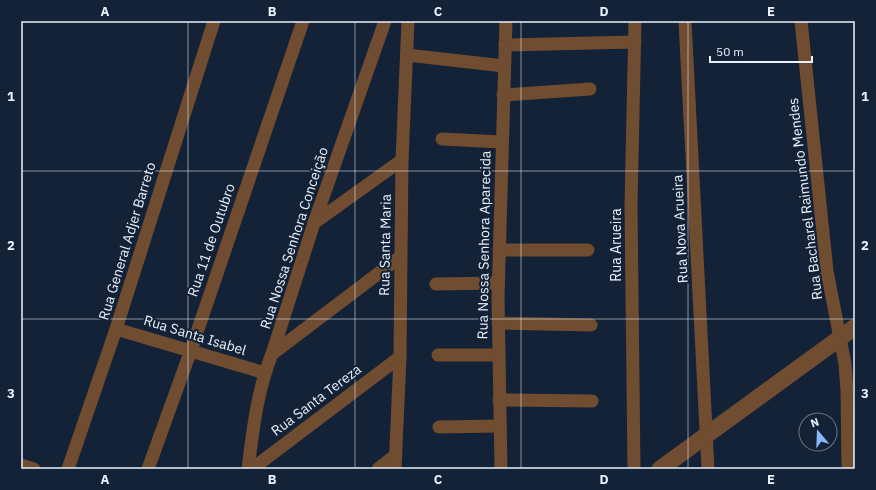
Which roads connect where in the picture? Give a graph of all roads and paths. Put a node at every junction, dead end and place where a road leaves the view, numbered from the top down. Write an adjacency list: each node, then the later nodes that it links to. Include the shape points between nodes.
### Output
1 (214, 21): 27 (street, Rua General Adjer Barreto)
2 (302, 21): 29 (street, Rua 11 de Outubro)
3 (384, 21): 18 (street, Rua Nossa Senhora Conceição)
4 (408, 21): 11 (street, Rua Santa Maria)
5 (506, 21): 10 (street, Rua Nossa Senhora Aparecida)
6 (636, 21): 9 (street, Rua Arueira)
7 (685, 21): 39 (street, Rua Nova Arueira)
8 (801, 21): 28 (street, Rua Bacharel Raimundo Mendes, via 827,271)
9 (635, 42): 10 (street); 50 (street, Rua Arueira, via 631,205)
10 (505, 45): 12 (street, Rua Nossa Senhora Aparecida)
11 (407, 55): 12 (street); 17 (street, Rua Santa Maria)
12 (504, 66): 14 (street, Rua Nossa Senhora Aparecida)
13 (590, 89): 14 (street)
14 (503, 95): 16 (street, Rua Nossa Senhora Aparecida)
15 (442, 138): 16 (street)
16 (502, 142): 19 (street, Rua Nossa Senhora Aparecida)
17 (402, 160): 18 (street); 21 (street, Rua Santa Maria)
18 (314, 223): 30 (street, Rua Nossa Senhora Conceição)
19 (499, 250): 20 (street); 22 (street, Rua Nossa Senhora Aparecida)
20 (588, 250)
21 (400, 257): 30 (street); 33 (street, Rua Santa Maria)
22 (498, 283): 23 (street); 24 (street, Rua Nossa Senhora Aparecida)
23 (436, 284)
24 (498, 323): 25 (street); 32 (street, Rua Nossa Senhora Aparecida)
25 (591, 325)
26 (855, 327): 28 (street)
27 (116, 329): 29 (street, Rua Santa Isabel); 43 (street, Rua General Adjer Barreto)
28 (841, 337): 39 (street); 53 (street, Rua Bacharel Raimundo Mendes, via 847,391)
29 (191, 350): 34 (street, Rua Santa Isabel); 44 (street, Rua 11 de Outubro)
30 (272, 354): 34 (street, Rua Nossa Senhora Conceição)
31 (438, 355): 32 (street)
32 (498, 355): 35 (street, Rua Nossa Senhora Aparecida)
33 (400, 357): 40 (street, Rua Santa Maria); 46 (street, Rua Santa Tereza)
34 (264, 373): 45 (street, Rua Nossa Senhora Conceição)
35 (499, 400): 36 (street); 37 (street, Rua Nossa Senhora Aparecida)
36 (592, 400)
37 (500, 426): 38 (street); 49 (street, Rua Nossa Senhora Aparecida)
38 (439, 427)
39 (707, 436): 51 (street); 52 (street, Rua Nova Arueira)
40 (396, 455): 47 (street); 48 (street, Rua Santa Maria)
41 (21, 465): 42 (street)
42 (34, 469)
43 (68, 469)
44 (148, 469)
45 (248, 469)
46 (252, 469)
47 (378, 469)
48 (396, 469)
49 (501, 469)
50 (634, 469)
51 (660, 469)
52 (708, 469)
53 (848, 469)

